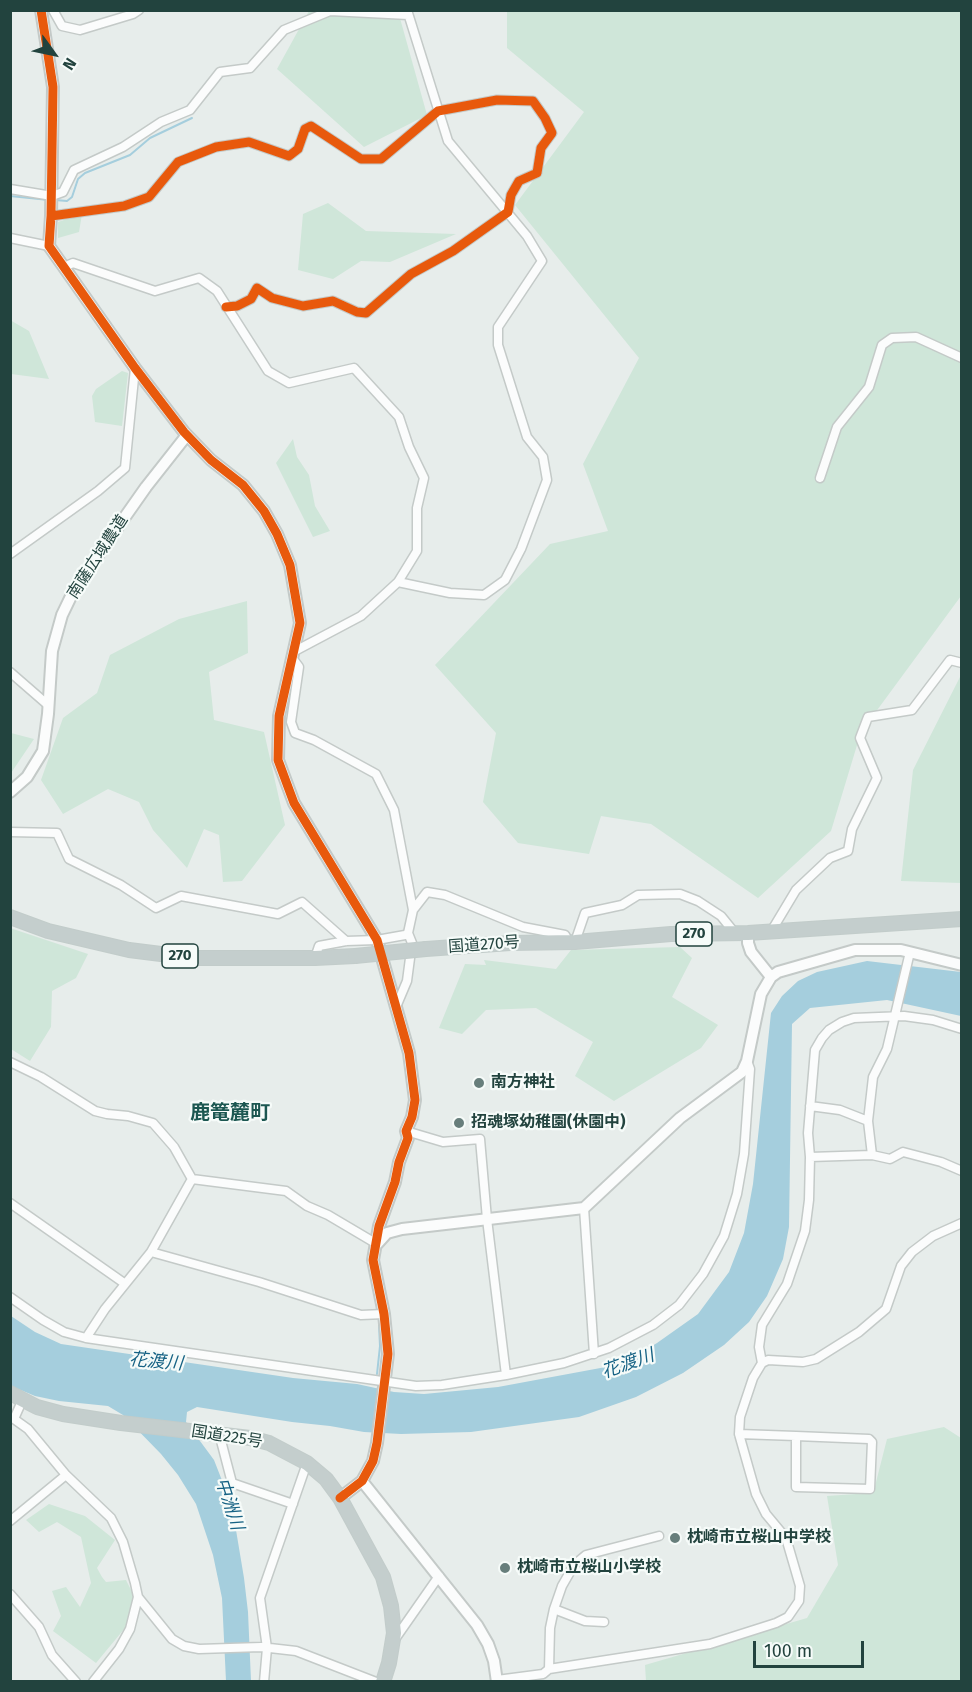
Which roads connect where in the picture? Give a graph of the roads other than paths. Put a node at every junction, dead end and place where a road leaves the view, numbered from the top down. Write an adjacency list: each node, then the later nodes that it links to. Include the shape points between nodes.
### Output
1 (41, 10): 7 (street, via 53,87)
2 (53, 10): 3 (street, via 62,26 80,30)
3 (134, 12)
4 (407, 13): 5 (street); 7 (street, via 330,11 284,30 250,68 220,72 190,110 160,122 123,147 74,170 63,192)
5 (438, 111): 8 (street, via 448,141); 8 (street, via 497,100 533,101 545,118 552,133 541,148 537,173 519,182 511,195); 9 (street, via 381,159 361,159 311,126 304,129 298,149 289,156 249,142 216,147 178,162 149,197 124,206)
6 (10, 189): 7 (street)
7 (52, 196): 9 (street)
8 (508, 212): 13 (street, via 453,251 411,274 366,313 333,301 303,306 272,298 257,288 251,299); 19 (street, via 542,261 498,327 498,345 527,437 543,457 548,480 505,580 484,595 450,593)
9 (51, 216): 11 (street)
10 (10, 238): 11 (street)
11 (49, 246): 12 (street)
12 (64, 267): 13 (street, via 73,263 155,291 199,278 217,291); 15 (street)
13 (226, 308): 19 (street, via 268,371 289,383 354,368 399,417 424,478 417,508 417,551)
14 (962, 358): 17 (street, via 916,337 892,338 882,345 869,387 837,427)
15 (135, 368): 16 (street); 18 (street, via 125,468)
16 (187, 435): 20 (street, via 243,485 277,534 290,565 300,623); 23 (street, 南薩広域農道, via 75,588 52,651)
17 (820, 478)
18 (10, 554)
19 (398, 582): 20 (street, via 361,616)
20 (294, 655): 26 (street, via 298,667 291,722 295,733 376,774 394,810); 32 (street, via 279,716 278,760 294,803)
21 (962, 663): 29 (street, via 950,660 912,710 868,717 860,738 877,778 852,829 848,850 830,858 796,890)
22 (10, 672): 23 (street)
23 (48, 705): 24 (street, 南薩広域農道, via 43,751 27,777)
24 (10, 792)
25 (10, 832): 33 (street, via 57,832 69,859 156,908 181,896 278,914 302,902)
26 (413, 910): 31 (street); 34 (street, via 427,892 446,895 523,927 565,935)
27 (10, 917): 36 (highway, 国道270号 / 270, via 48,931 129,950 193,958)
28 (962, 919): 29 (highway, 国道270号 / 270)
29 (772, 930): 30 (highway, 国道270号 / 270)
30 (741, 932): 34 (highway, 国道270号 / 270); 34 (street, via 698,901 680,894 638,895 622,905 585,913); 38 (street)
31 (408, 933): 32 (street); 39 (street, via 412,944 407,981)
32 (376, 940): 33 (street); 39 (street)
33 (346, 941): 36 (street, via 319,946)
34 (572, 942): 36 (highway, 国道270号 / 270, bridge)
35 (908, 956): 37 (street); 38 (street, via 894,949 855,950 786,969); 40 (street)
36 (315, 958)
37 (962, 965)
38 (771, 977): 42 (street, via 759,1002)
39 (396, 1007): 46 (street, via 409,1053 415,1100)
40 (895, 1013): 41 (street); 44 (street, via 854,1018 829,1030 815,1050); 45 (street, via 887,1049 873,1077)
41 (962, 1029)
42 (747, 1060): 52 (street, via 742,1072 680,1118); 61 (street, via 750,1069 744,1154 731,1213 714,1255 691,1292 666,1316 639,1334)
43 (11, 1062): 50 (street, via 95,1111 153,1123 174,1147)
44 (810, 1106): 45 (street, via 840,1110); 48 (street)
45 (868, 1120): 47 (street)
46 (406, 1131): 53 (street, via 443,1142 480,1139); 55 (street, via 408,1138 379,1226)
47 (872, 1155): 48 (street); 49 (street, via 890,1159 903,1152 941,1161)
48 (810, 1157): 62 (street, via 805,1231 787,1284 762,1325)
49 (962, 1171)
50 (192, 1179): 55 (street, via 286,1191); 56 (street)
51 (10, 1203): 57 (street)
52 (584, 1208): 53 (street); 61 (street)
53 (487, 1219): 55 (street, via 402,1229 387,1233); 63 (street)
54 (962, 1224): 62 (street, via 933,1236 912,1252 901,1266 886,1309 859,1332 816,1359)
55 (377, 1244): 59 (street, via 373,1260)
56 (151, 1252): 57 (street); 59 (street, via 361,1315)
57 (124, 1283): 60 (street)
58 (10, 1297): 60 (street, via 64,1332)
59 (384, 1314): 64 (street, via 388,1340)
60 (86, 1338): 64 (street)
61 (594, 1354): 63 (street)
62 (762, 1363): 68 (street, via 740,1418)
63 (506, 1375): 64 (street, via 435,1386)
64 (386, 1384): 72 (street, via 373,1461)
65 (16, 1397): 66 (street); 67 (highway, 国道225号, via 63,1414)
66 (12, 1418): 71 (street, via 28,1429)
67 (219, 1433): 70 (highway, 国道225号, via 269,1443); 74 (street, via 232,1483)
68 (740, 1434): 69 (street); 84 (street, via 761,1505 789,1547 800,1593 794,1611 776,1623 710,1644)
69 (796, 1436): 69 (street, via 869,1439 870,1489 796,1486)
70 (307, 1463): 73 (highway, 国道225号); 74 (street)
71 (66, 1475): 75 (street); 79 (street, via 111,1518 123,1542)
72 (362, 1481): 73 (street); 77 (street)
73 (340, 1498): 82 (highway, 国道225号, via 383,1577 391,1606)
74 (293, 1504): 83 (street, via 260,1598)
75 (10, 1521)
76 (659, 1536): 80 (street, via 586,1555 569,1573)
77 (439, 1576): 82 (street); 85 (street, via 488,1644)
78 (10, 1594): 86 (street)
79 (138, 1597): 83 (street, via 172,1639 192,1648); 87 (street, via 130,1629)
80 (554, 1609): 81 (street, via 585,1621); 84 (street)
81 (604, 1622)
82 (392, 1642): 90 (highway, 国道225号)
83 (264, 1648): 88 (street); 89 (street, via 296,1651)
84 (549, 1669): 85 (street, via 543,1674)
85 (497, 1681)
86 (76, 1682)
87 (93, 1682)
88 (264, 1682)
89 (376, 1682)
90 (383, 1682)

